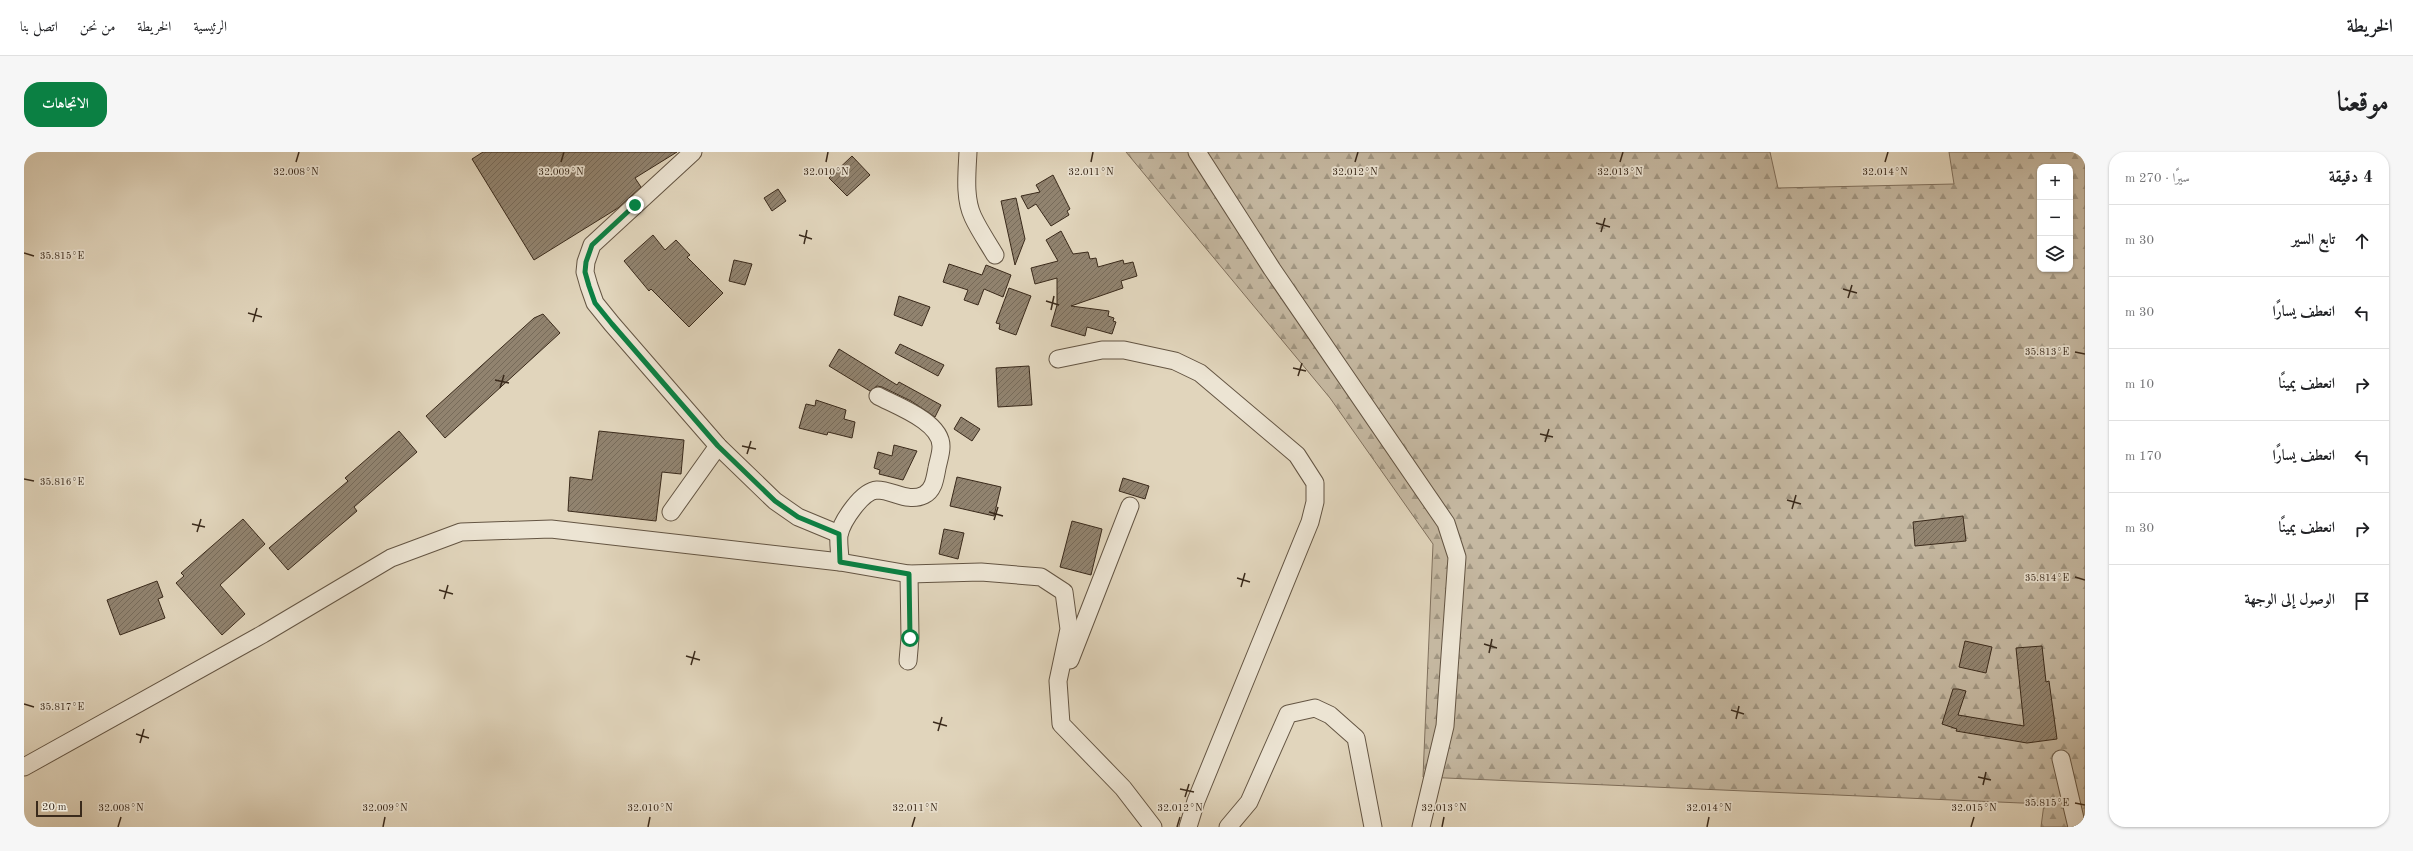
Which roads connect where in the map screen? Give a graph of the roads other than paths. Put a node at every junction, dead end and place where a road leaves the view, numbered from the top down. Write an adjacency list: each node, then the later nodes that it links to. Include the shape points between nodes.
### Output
1 (693, 152): 7 (lane, via 592,245 585,272 595,303)
2 (968, 152): 4 (lane, via 967,189 972,216)
3 (1197, 152): 21 (lane, via 1272,269 1446,524 1454,543 1457,557 1446,726)
4 (995, 255)
5 (1058, 359): 18 (lane, via 1102,350 1124,350 1175,361 1200,373 1297,455 1315,483 1315,502 1310,522 1196,800)
6 (878, 396): 10 (lane, via 930,424 937,433 941,446 934,484 926,494 918,497 908,498 873,491 853,508)
7 (718, 446): 9 (lane); 10 (lane, via 775,501 798,517)
8 (1130, 506): 14 (lane, via 1072,657)
9 (671, 512)
10 (839, 534): 11 (lane)
11 (840, 562): 12 (lane); 16 (lane, via 551,529 461,532 391,558 263,634)
12 (909, 574): 13 (lane); 14 (lane, via 981,572 1041,577 1064,592 1069,629)
13 (908, 660)
14 (1058, 681): 17 (lane, via 1061,724 1122,788)
15 (2061, 759): 22 (lane)
16 (24, 768)
17 (1153, 827)
18 (1188, 827)
19 (1228, 827): 20 (lane, via 1249,802 1288,714 1315,708 1330,715 1356,738)
20 (1373, 827)
21 (1421, 827)
22 (2077, 827)

